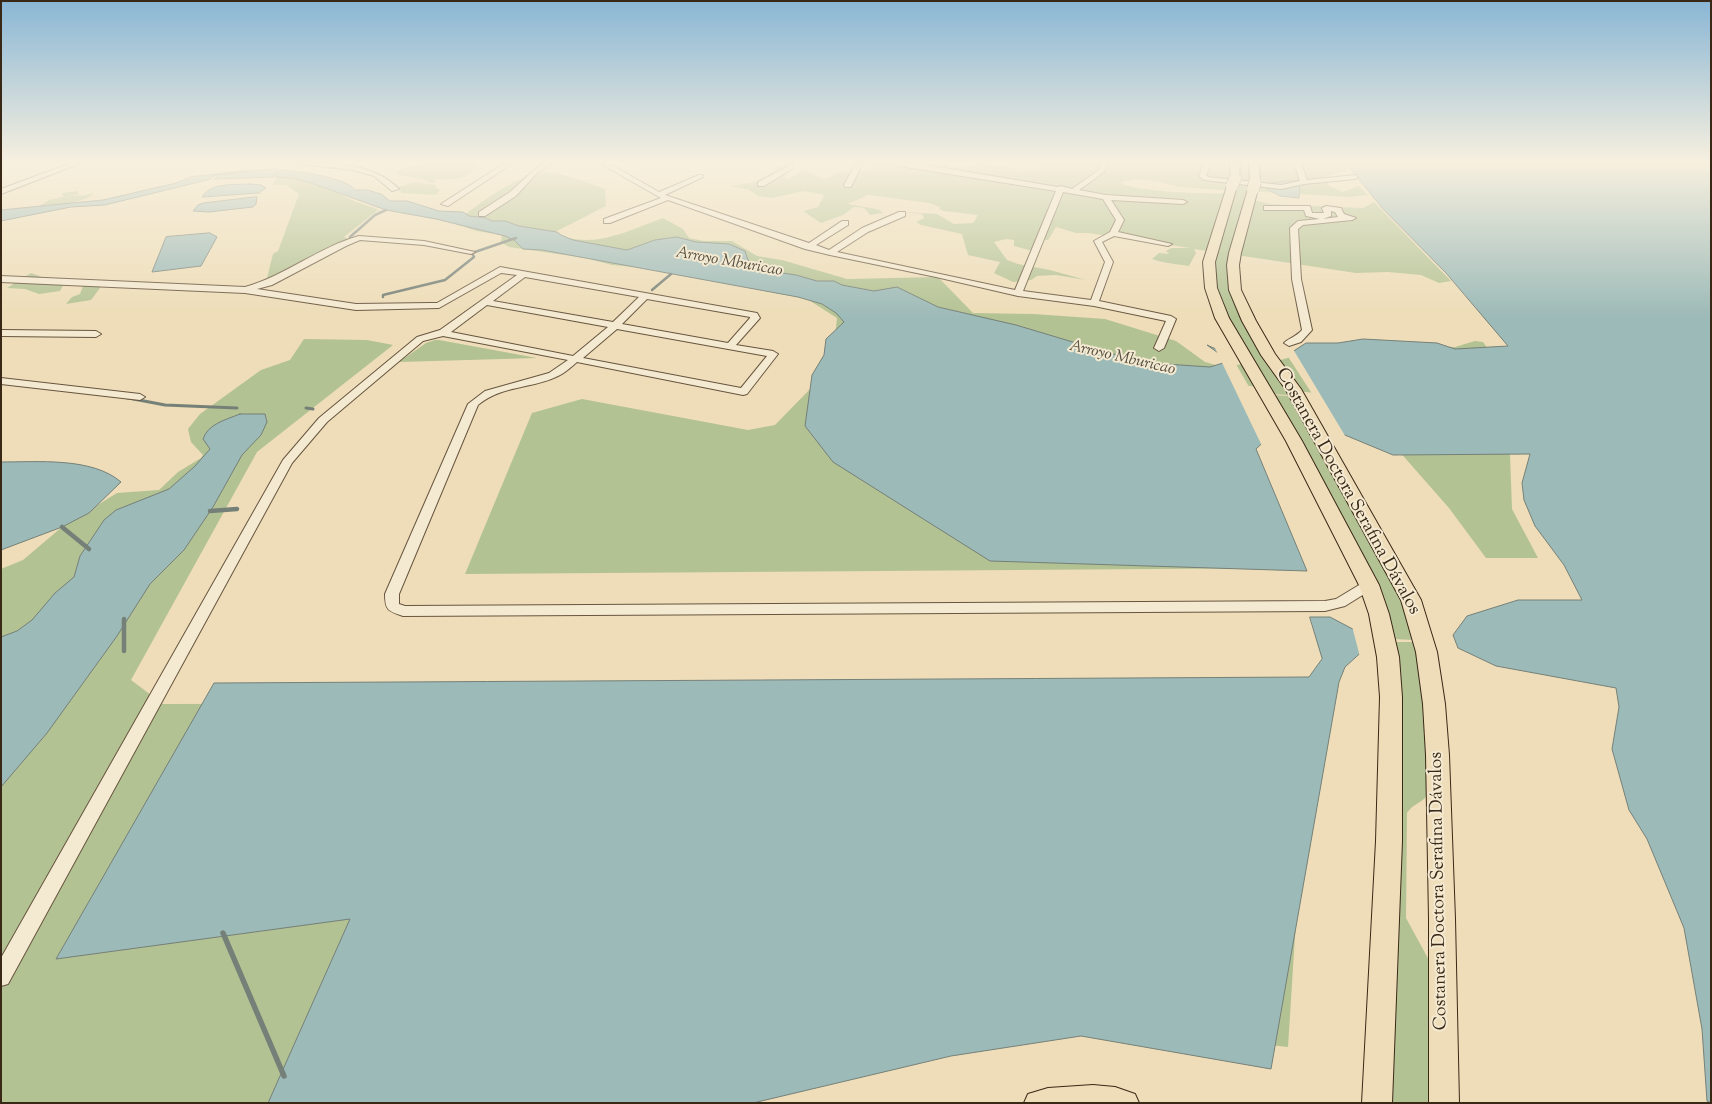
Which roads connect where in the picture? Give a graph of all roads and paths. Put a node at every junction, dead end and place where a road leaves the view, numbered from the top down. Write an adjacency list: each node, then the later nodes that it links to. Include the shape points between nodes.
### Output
1 (624, 215): 11 (street)
2 (716, 215): 15 (street)
3 (901, 215): 17 (street, via 865,230)
4 (1052, 215): 21 (street)
5 (1117, 215): 13 (street, via 1120,220)
6 (1224, 215): 36 (highway, Costanera Doctora Serafina Dávalos, via 1209,262 1211,288 1222,318 1294,441)
7 (1246, 215): 32 (highway, Costanera Doctora Serafina Dávalos, via 1235,250 1235,290)
8 (1311, 215): 9 (street)
9 (1327, 215)
10 (1340, 215): 29 (street, via 1352,218 1300,223 1294,228 1295,281 1307,330 1298,340)
11 (607, 221)
12 (846, 223): 15 (street)
13 (1114, 233): 14 (street); 24 (street, via 1098,241 1109,262)
14 (1168, 244)
15 (808, 247): 17 (street)
16 (470, 252): 20 (street, via 424,243 359,238 269,283)
17 (830, 253): 21 (street)
18 (524, 274): 20 (street, via 500,270 439,305 430,306 356,307); 22 (street); 23 (street)
19 (1, 279): 20 (street)
20 (241, 290)
21 (1018, 293): 24 (street)
22 (646, 295): 25 (street); 30 (street, via 754,315 755,318)
23 (485, 302): 25 (street); 27 (street)
24 (1094, 303): 31 (street, via 1171,319)
25 (616, 325): 30 (street); 33 (street)
26 (1, 333): 28 (street)
27 (443, 333): 33 (street); 39 (street, via 420,339 385,367 323,420 287,462)
28 (96, 334)
29 (1289, 343)
30 (730, 346): 33 (street, via 773,354 743,392)
31 (1159, 348)
32 (1268, 355): 37 (highway, Costanera Doctora Serafina Dávalos, via 1293,390 1411,600)
33 (576, 359): 36 (street, via 553,375 489,393 473,404 392,594 392,606 403,610 1325,606 1340,602)
34 (1, 381): 35 (street)
35 (140, 397)
36 (1368, 585): 42 (highway, Costanera Doctora Serafina Dávalos, via 1379,614 1388,658 1391,697 1389,832)
37 (1419, 621): 38 (highway, Costanera Doctora Serafina Dávalos)
38 (1431, 665): 43 (highway, Costanera Doctora Serafina Dávalos, via 1440,838)
39 (1, 977)
40 (1037, 1103): 41 (main road, via 1062,1098)
41 (1126, 1103)
42 (1377, 1103)
43 (1444, 1103)

